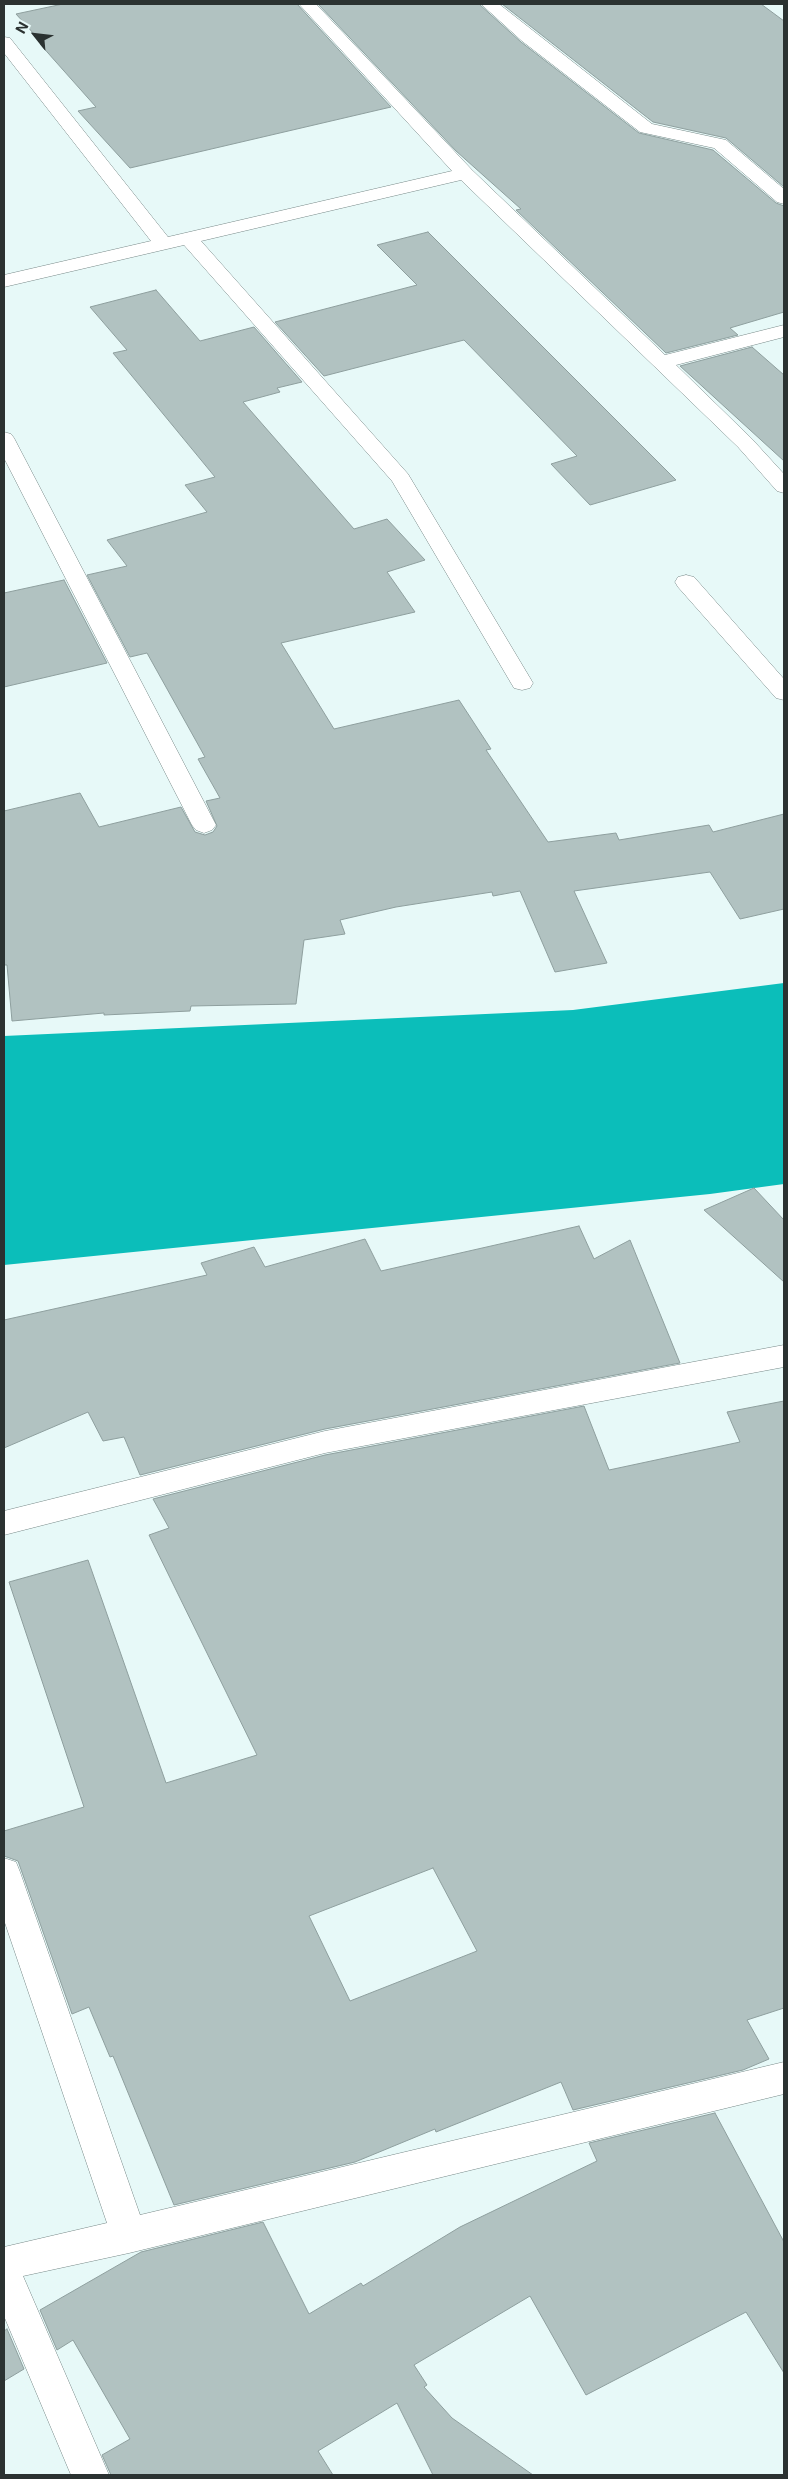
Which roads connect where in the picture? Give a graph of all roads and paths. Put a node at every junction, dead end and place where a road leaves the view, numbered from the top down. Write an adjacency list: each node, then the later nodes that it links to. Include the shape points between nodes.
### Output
1 (307, 4): 4 (street)
2 (489, 4): 5 (street, via 646,128 720,144)
3 (4, 42): 7 (street)
4 (465, 174): 6 (street); 10 (street)
5 (784, 198)
6 (189, 239): 7 (street); 14 (street, via 401,478)
7 (163, 244): 8 (street)
8 (4, 281)
9 (784, 331): 10 (street)
10 (660, 363): 12 (street, via 745,443)
11 (4, 438): 16 (street)
12 (784, 487)
13 (686, 582): 15 (street)
14 (522, 683)
15 (784, 693)
16 (204, 825)
17 (784, 1356): 18 (street, via 325,1442)
18 (4, 1523)
19 (4, 1872): 21 (street)
20 (784, 2078): 21 (street)
21 (129, 2236): 22 (street)
22 (4, 2264)
23 (4, 2274): 24 (street)
24 (90, 2475)

